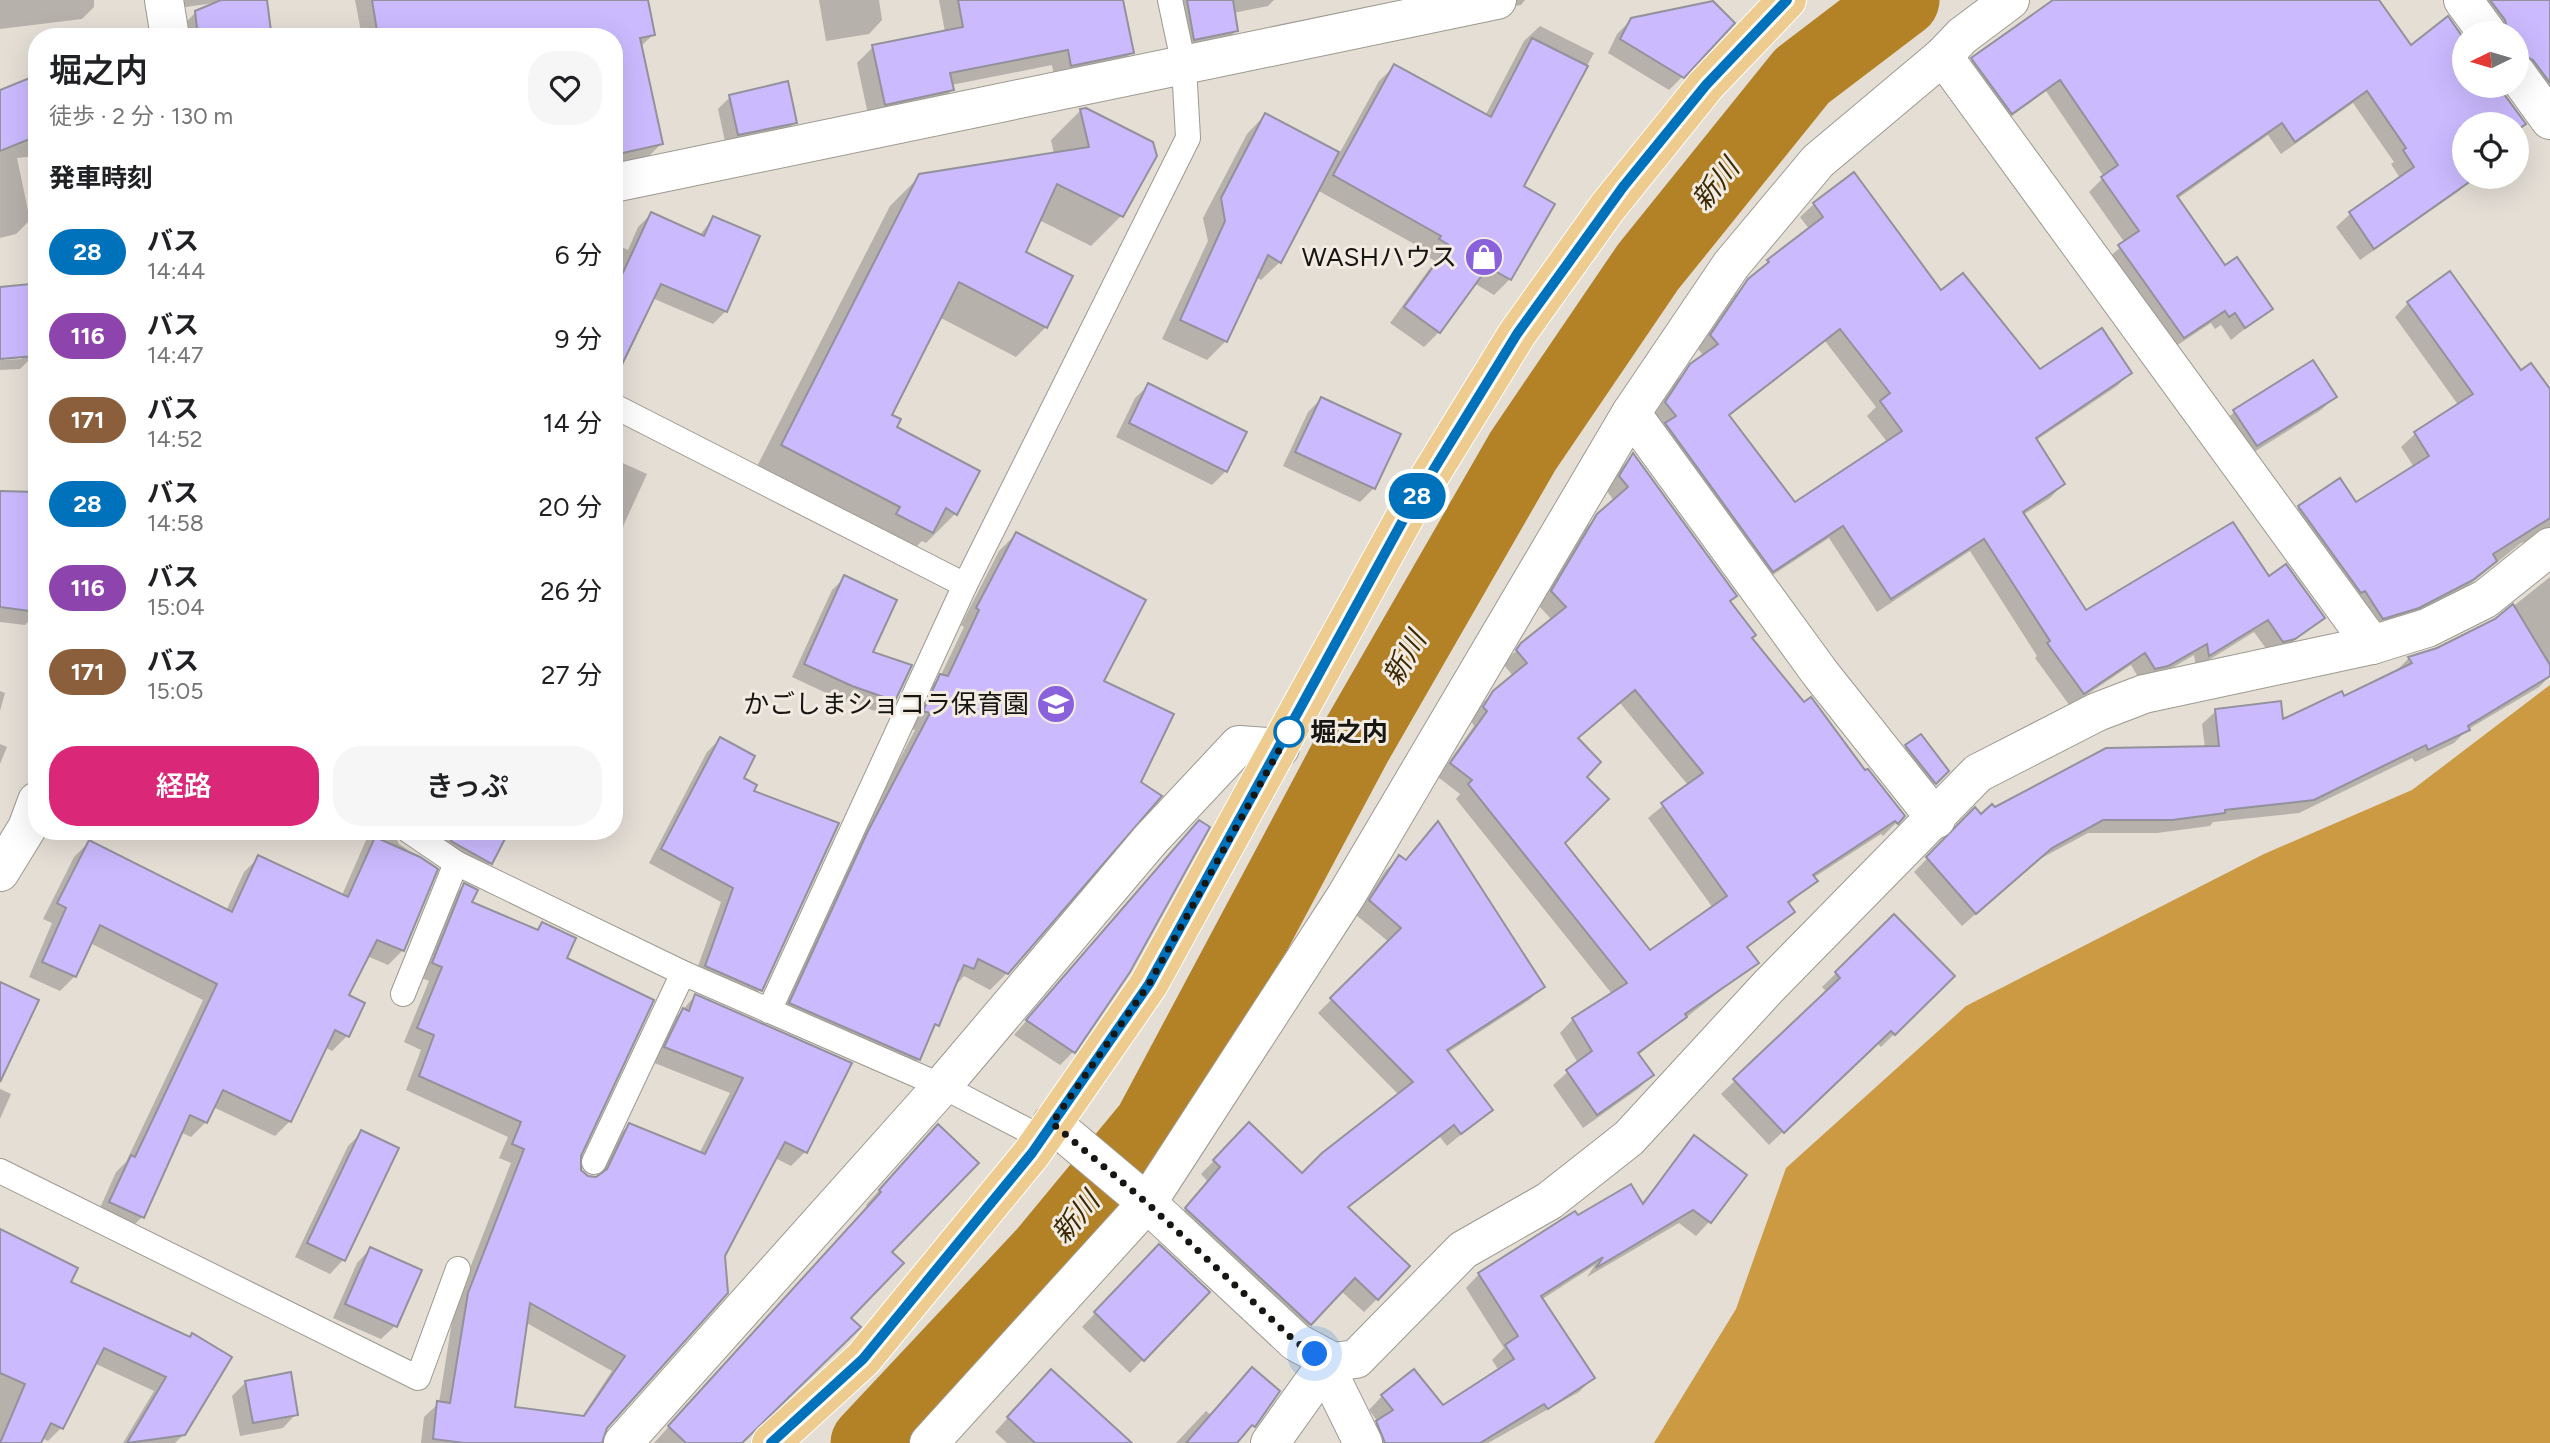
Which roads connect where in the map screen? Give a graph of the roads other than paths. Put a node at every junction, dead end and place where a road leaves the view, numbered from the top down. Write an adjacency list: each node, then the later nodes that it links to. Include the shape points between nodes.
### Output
1 (164, 0): 8 (street)
2 (1170, 0): 10 (lane)
3 (1497, 0): 10 (street)
4 (1787, 0): 19 (main road, via 1706,85 1623,187 1517,334 1407,513)
5 (2010, 0): 9 (street)
6 (2463, 0): 7 (street)
7 (2478, 21)
8 (169, 28)
9 (1943, 56): 15 (street, via 1818,161 1731,265); 18 (street)
10 (1184, 66): 13 (street); 17 (lane, via 1188,138)
11 (2529, 91): 12 (street)
12 (2550, 120)
13 (623, 181)
14 (623, 411): 17 (lane)
15 (1631, 413): 20 (street, via 1820,673); 32 (street, via 1346,896)
16 (2550, 547): 18 (street, via 2485,599 2427,628)
17 (965, 585): 27 (lane)
18 (2372, 645): 20 (street, via 2144,694 2097,712 1978,774)
19 (1280, 748): 28 (street, via 1238,745 1151,839); 29 (main road, via 1149,984)
20 (1936, 819): 34 (street, via 1769,986 1629,1138 1549,1201 1463,1250 1356,1359)
21 (28, 825): 24 (street)
22 (428, 840): 23 (lane)
23 (456, 863): 25 (lane); 26 (lane)
24 (0, 872)
25 (683, 973): 27 (lane); 30 (lane)
26 (403, 994)
27 (769, 1011): 28 (lane)
28 (942, 1086): 29 (lane); 35 (street)
29 (1047, 1130): 32 (street); 36 (main road, via 863,1359)
30 (594, 1162)
31 (0, 1171): 33 (lane, via 418,1378)
32 (1147, 1203): 34 (street, via 1296,1342); 37 (street)
33 (458, 1269)
34 (1329, 1364): 38 (street); 39 (street)
35 (623, 1443)
36 (771, 1443)
37 (929, 1443)
38 (1270, 1443)
39 (1363, 1443)

